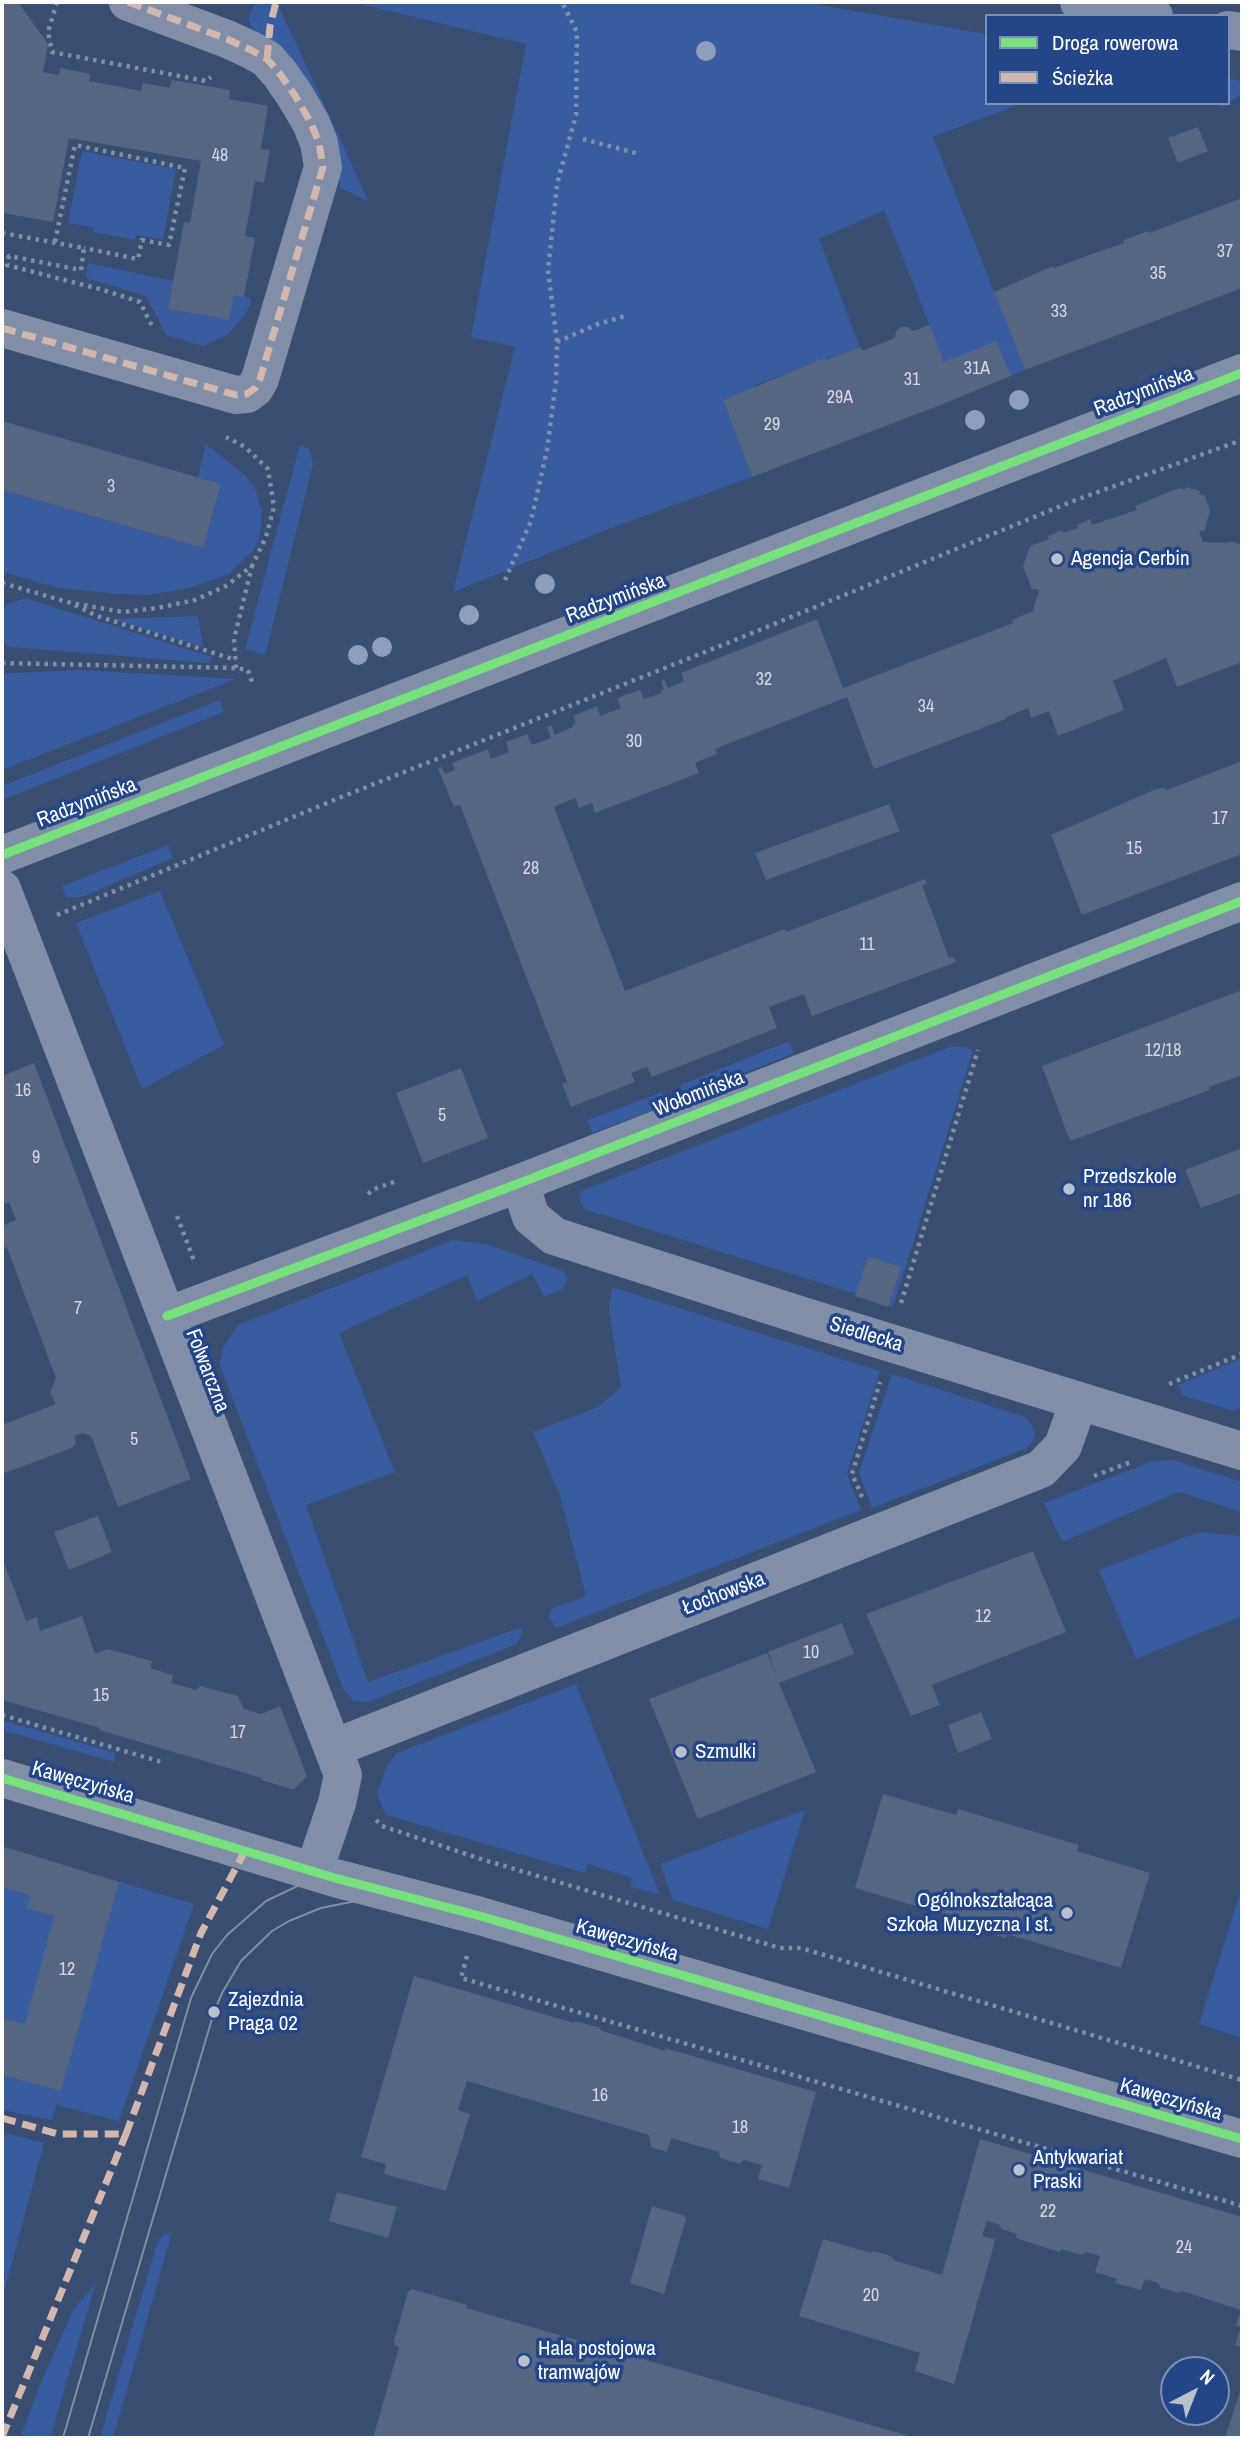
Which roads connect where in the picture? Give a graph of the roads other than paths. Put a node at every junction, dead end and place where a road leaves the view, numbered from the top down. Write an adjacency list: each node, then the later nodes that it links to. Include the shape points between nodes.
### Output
1 (128, 2): 4 (street, via 267,59 294,94 319,143 323,167 260,379 247,394 236,395)
2 (1079, 2): 3 (street)
3 (1143, 14)
4 (2, 328)
5 (1242, 373): 6 (street, Radzymińska)
6 (2, 855)
7 (2, 889): 10 (street, Folwarczna)
8 (1242, 901): 9 (street, Wołomińska)
9 (520, 1183): 10 (street, Wołomińska); 11 (street, Siedlecka, via 530,1217 554,1236)
10 (167, 1316): 13 (street, Folwarczna)
11 (1079, 1401): 12 (street, Siedlecka); 13 (street, Łochowska, via 1063,1446 1041,1469)
12 (1242, 1451)
13 (334, 1748): 15 (street, Folwarczna, via 343,1775)
14 (2, 1778): 15 (street, Kawęczyńska)
15 (314, 1871): 16 (street, Kawęczyńska)
16 (1242, 2139)

